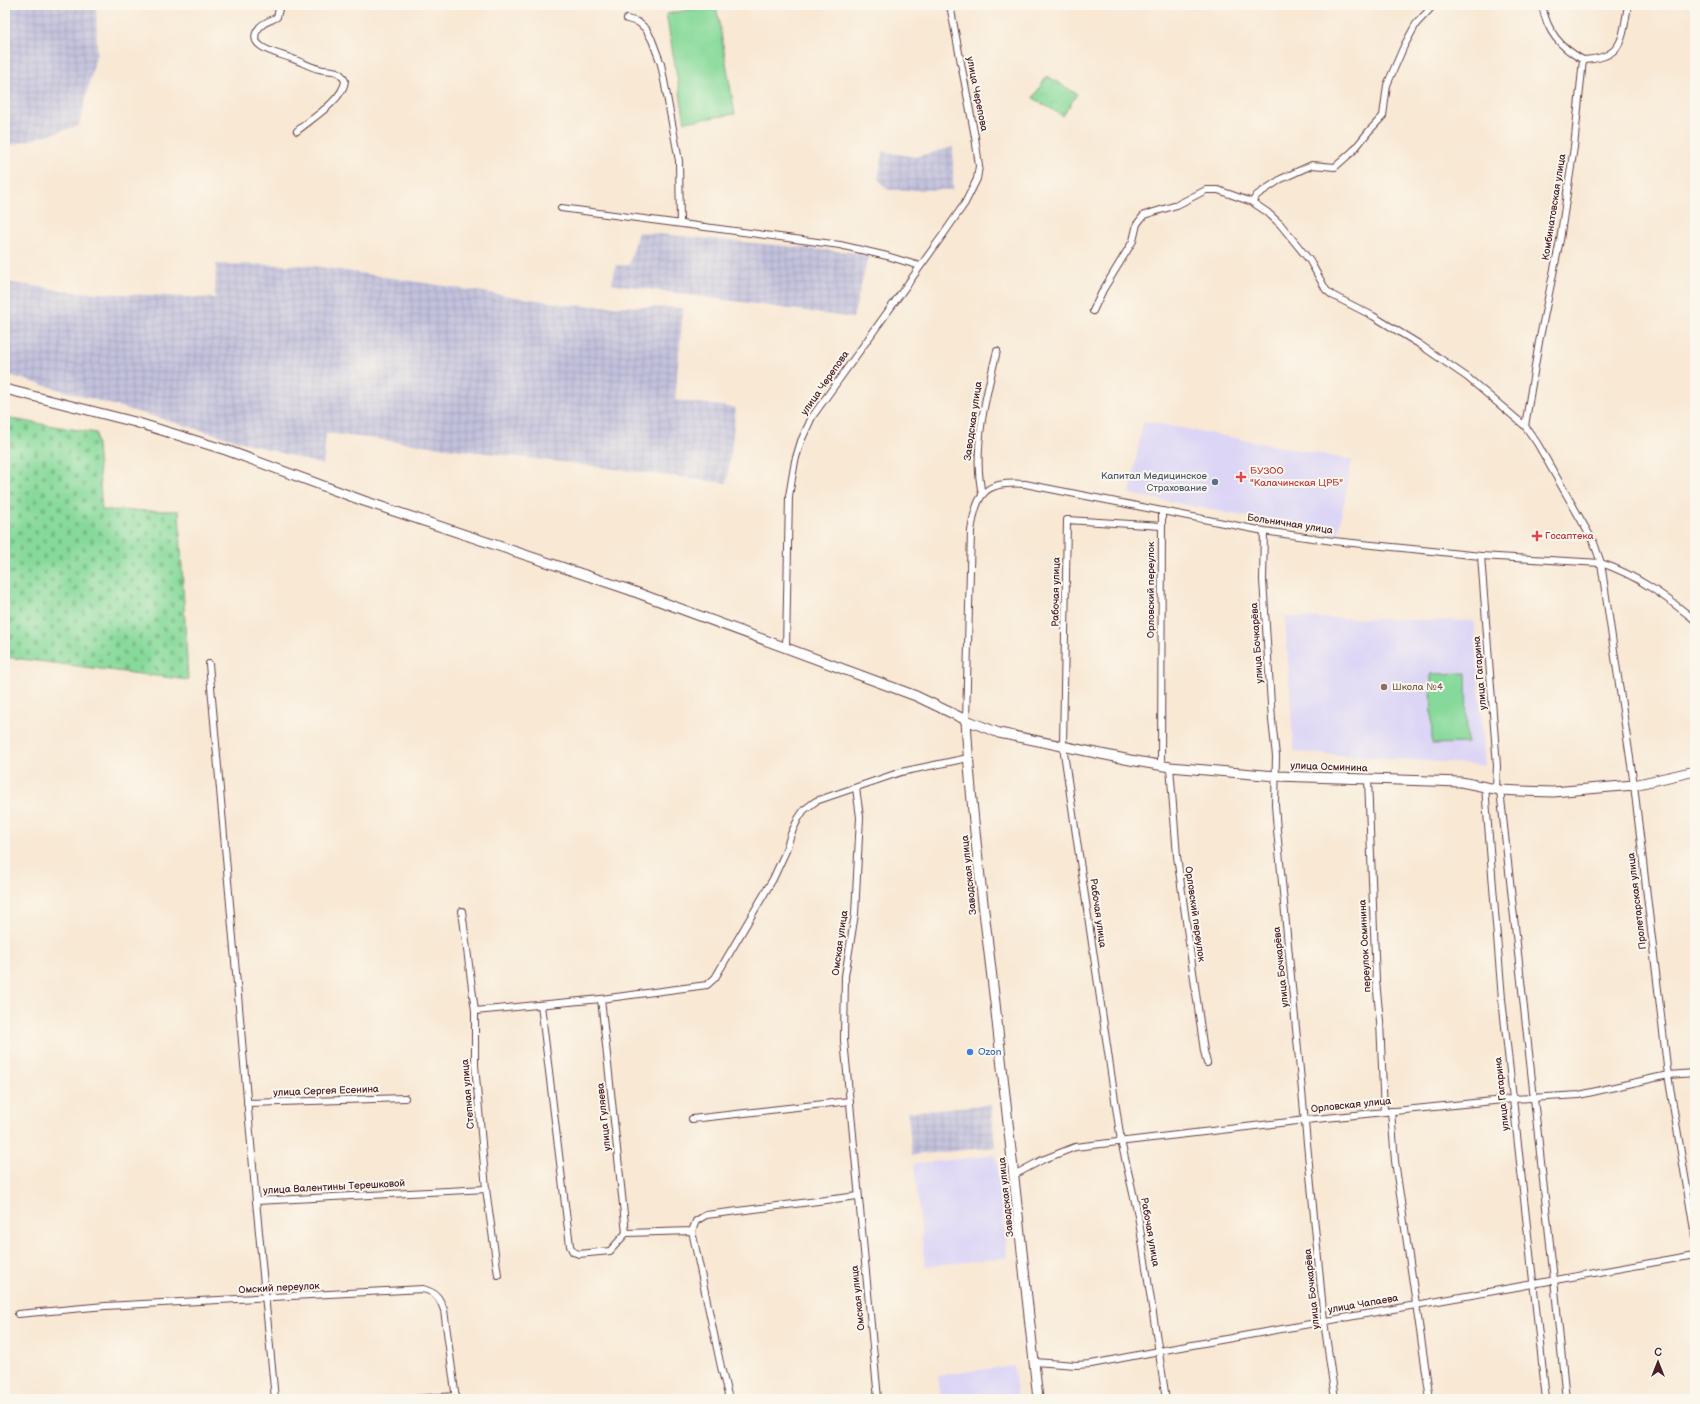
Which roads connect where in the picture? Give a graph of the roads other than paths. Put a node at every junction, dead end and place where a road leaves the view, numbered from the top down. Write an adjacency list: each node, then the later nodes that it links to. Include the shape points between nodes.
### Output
1 (280, 5): 8 (street, via 277,17 257,29 257,43 268,51 311,67 338,72 345,81 341,92 332,103)
2 (950, 5): 12 (street, улица Черепова, via 976,137 979,166 977,179 965,203)
3 (1430, 5): 9 (street, via 1431,8 1416,24 1404,46 1387,85 1383,116 1353,151 1335,166 1312,165 1281,179 1256,195)
4 (1542, 5): 7 (street, via 1552,33 1568,52)
5 (1628, 5): 7 (street, via 1616,50 1606,57)
6 (627, 19): 11 (street, via 638,22 646,29 661,64 679,161)
7 (1583, 60): 16 (street, Комбинатовская улица, via 1574,147 1560,240 1538,342)
8 (297, 131)
9 (1252, 202): 13 (street, Пролетарская улица, via 1218,190 1206,190 1177,205 1144,215 1137,224 1133,241); 16 (street, Пролетарская улица, via 1284,228 1332,295 1419,344 1467,377)
10 (561, 208): 11 (street)
11 (680, 223): 12 (street, via 840,245)
12 (920, 266): 24 (street, улица Черепова, via 812,417 801,441 789,496)
13 (1093, 311)
14 (997, 351): 17 (street, Заводская улица, via 981,427 978,466)
15 (5, 389): 24 (street, улица Осминина, via 136,422 226,450)
16 (1525, 426): 22 (street, Пролетарская улица, via 1594,543)
17 (982, 494): 18 (street, Больничная улица, via 994,486 1008,483 1024,484); 26 (street, Заводская улица, via 977,502 971,531)
18 (1162, 511): 19 (street, Орловский переулок); 20 (street, Больничная улица)
19 (1162, 526): 27 (street, Рабочая улица, via 1067,520); 29 (street, Орловский переулок)
20 (1264, 531): 21 (street, Больничная улица, via 1333,541); 32 (street, улица Бочкарёва, via 1263,580)
21 (1481, 556): 22 (street, Больничная улица); 37 (street, улица Гагарина)
22 (1601, 563): 23 (street, Больничная улица, via 1645,582); 34 (street, Пролетарская улица)
23 (1695, 620)
24 (786, 648): 26 (street, улица Осминина, via 916,696)
25 (209, 664): 49 (street)
26 (966, 720): 27 (street, улица Осминина, via 999,733); 28 (street, Заводская улица)
27 (1063, 746): 29 (street, улица Осминина); 54 (street, Рабочая улица)
28 (968, 758): 36 (street, via 901,772); 55 (street, Заводская улица)
29 (1160, 765): 30 (street, улица Осминина)
30 (1170, 767): 32 (street, улица Осминина); 42 (street, Орловский переулок, via 1177,856)
31 (1694, 773): 34 (street, улица Осминина)
32 (1276, 776): 33 (street, улица Осминина); 53 (street, улица Бочкарёва, via 1276,830)
33 (1368, 779): 35 (street, улица Осминина, via 1446,780); 51 (street, переулок Осминина)
34 (1634, 785): 37 (street, улица Осминина, via 1553,792); 44 (street, Пролетарская улица)
35 (1485, 787): 37 (street, улица Осминина); 47 (street, улица Гагарина)
36 (856, 788): 39 (street, via 816,801 804,810 791,834 773,880 715,978 707,986); 48 (street, Омская улица, via 860,816 854,914 843,1007)
37 (1498, 789): 45 (street, улица Гагарина)
38 (462, 911): 41 (street, Степная улица)
39 (601, 999): 40 (street); 60 (street, улица Гуляева)
40 (541, 1005): 41 (street); 60 (street, via 570,1246 573,1252 579,1254 610,1251)
41 (475, 1011): 56 (street, Степная улица, via 475,1065)
42 (1207, 1063)
43 (1695, 1073): 44 (street, Орловская улица)
44 (1668, 1075): 45 (street, Орловская улица, via 1579,1095); 61 (street, Пролетарская улица)
45 (1533, 1097): 47 (street, Орловская улица); 64 (street, улица Гагарина)
46 (405, 1098): 49 (street, улица Сергея Есенина)
47 (1513, 1099): 50 (street, Орловская улица); 65 (street, улица Гагарина)
48 (850, 1101): 52 (street); 57 (street, Омская улица)
49 (247, 1103): 58 (street)
50 (1391, 1111): 51 (street, Орловская улица); 67 (street, via 1395,1161)
51 (1384, 1112): 53 (street, Орловская улица)
52 (692, 1119)
53 (1306, 1120): 54 (street, Орловская улица); 69 (street, улица Бочкарёва)
54 (1121, 1141): 55 (street, Орловская улица, via 1075,1147); 70 (street, Рабочая улица, via 1138,1215)
55 (1014, 1175): 71 (street, Заводская улица)
56 (486, 1189): 58 (street, улица Валентины Терешковой); 63 (street, Степная улица)
57 (858, 1196): 59 (street, via 706,1215 696,1221); 76 (street, Омская улица)
58 (256, 1201): 66 (street, улица Валентины Терешковой)
59 (692, 1232): 60 (street); 75 (street)
60 (626, 1233)
61 (1695, 1236)
62 (1695, 1255): 64 (street, улица Чапаева)
63 (498, 1275)
64 (1554, 1280): 65 (street, улица Чапаева); 82 (street, улица Гагарина)
65 (1533, 1284): 67 (street, улица Чапаева); 81 (street, улица Гагарина)
66 (265, 1299): 68 (street, Омский переулок, via 105,1306); 72 (street, Омский переулок, via 423,1289 433,1292 440,1299 444,1310); 73 (street, улица Валентины Терешковой)
67 (1417, 1305): 69 (street, улица Чапаева); 80 (street)
68 (18, 1314)
69 (1324, 1321): 70 (street, улица Чапаева); 79 (street, улица Бочкарёва)
70 (1159, 1351): 71 (street, улица Чапаева, via 1091,1364); 78 (street, Рабочая улица)
71 (1034, 1362): 77 (street, Заводская улица)
72 (456, 1397): 74 (street)
73 (275, 1399)
74 (414, 1399)
75 (729, 1399)
76 (878, 1399)
77 (1038, 1399)
78 (1166, 1399)
79 (1335, 1399)
80 (1430, 1399)
81 (1546, 1399)
82 (1566, 1399)

